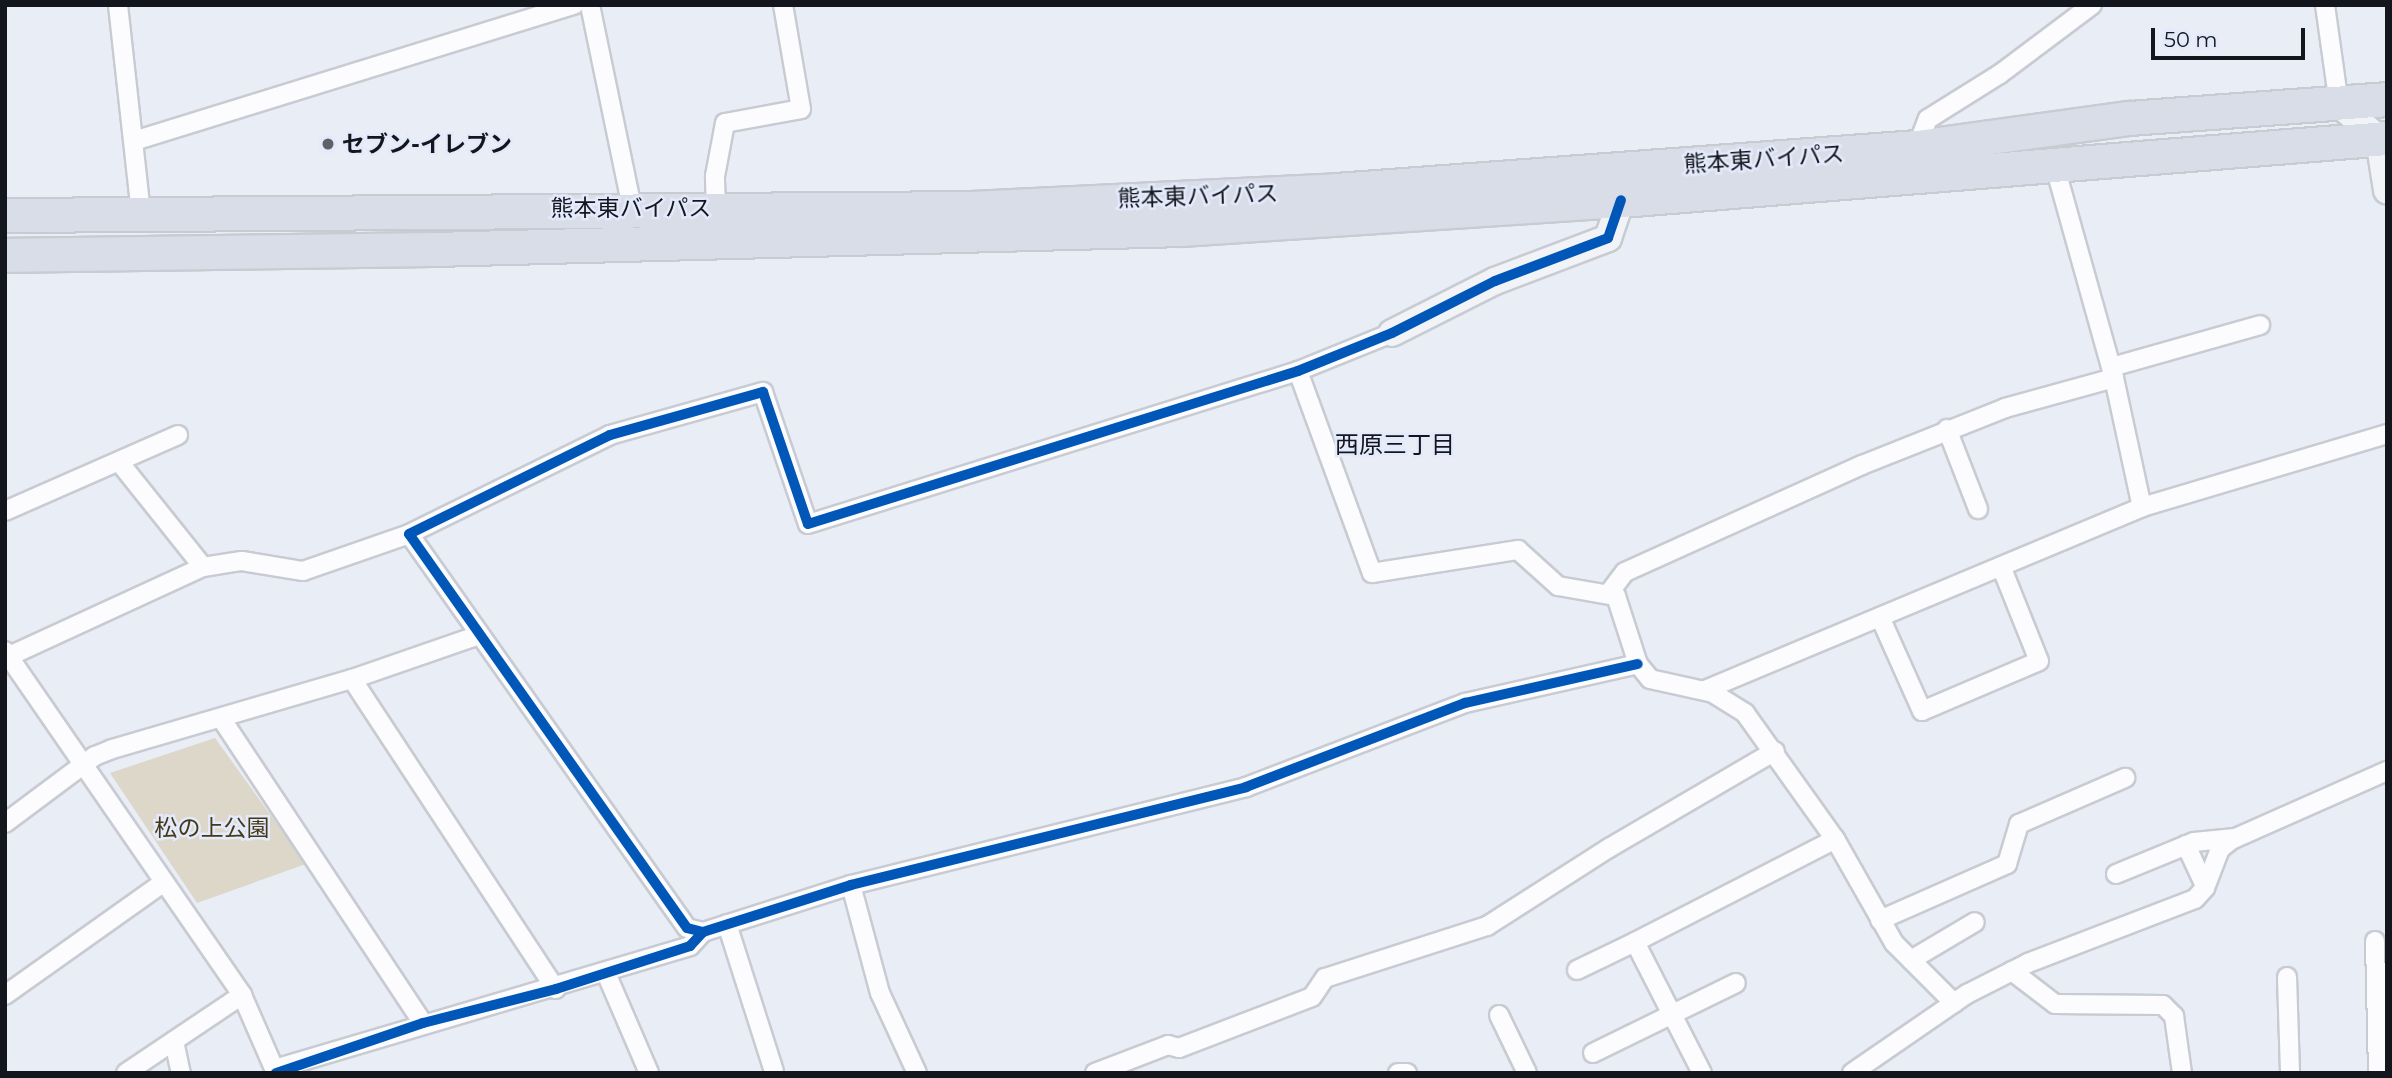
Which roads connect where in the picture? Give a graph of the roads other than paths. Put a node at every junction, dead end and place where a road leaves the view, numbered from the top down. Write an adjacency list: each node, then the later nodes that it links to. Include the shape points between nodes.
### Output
1 (118, 5): 10 (street)
2 (574, 5): 10 (street)
3 (590, 5): 15 (street)
4 (783, 5): 16 (street, via 801,109 725,123 715,176)
5 (2092, 5): 11 (street, via 2000,74 1928,119)
6 (2325, 5): 8 (street)
7 (2387, 99): 8 (highway, 熊本東バイパス)
8 (2339, 104): 9 (street); 11 (highway, 熊本東バイパス, via 2129,118)
9 (2383, 138): 12 (highway, 熊本東バイパス); 13 (street)
10 (134, 141): 18 (street)
11 (1917, 147): 16 (highway, 熊本東バイパス, via 1322,190 972,208)
12 (2054, 163): 14 (highway, 熊本東バイパス); 23 (street)
13 (2387, 190)
14 (1621, 200): 19 (highway, 熊本東バイパス, via 1182,229 963,237); 21 (street, via 1608,238 1495,281)
15 (632, 208): 16 (highway, 熊本東バイパス); 18 (highway, 熊本東バイパス)
16 (716, 208)
17 (5, 215): 18 (highway, 熊本東バイパス)
18 (141, 215)
19 (5, 254)
20 (2260, 325): 23 (street)
21 (1392, 333): 22 (street)
22 (1298, 371): 31 (street, via 808,524 763,392 610,435); 34 (street, via 1372,573 1518,550 1558,586)
23 (2113, 372): 24 (street); 28 (street)
24 (1947, 429): 29 (street); 34 (street, via 1625,572)
25 (2387, 433): 28 (street)
26 (178, 435): 27 (street)
27 (120, 463): 30 (street); 33 (street)
28 (2142, 507): 32 (street)
29 (1978, 509)
30 (5, 510)
31 (409, 534): 33 (street, via 303,572 242,561); 36 (street)
32 (2001, 566): 35 (street); 35 (street, via 2039,661 1922,711)
33 (203, 567): 37 (street)
34 (1609, 593): 38 (street, via 1622,605)
35 (1880, 617): 40 (street)
36 (479, 635): 39 (street); 57 (street, via 687,928)
37 (6, 655): 43 (street)
38 (1638, 664): 40 (street, via 1650,679); 52 (street, via 1465,703 1246,787)
39 (352, 679): 41 (street); 66 (street)
40 (1705, 690): 42 (street, via 1745,713)
41 (221, 718): 43 (street, via 112,749); 72 (street)
42 (1775, 751): 48 (street); 81 (street, via 1487,926 1325,978 1312,997 1179,1048 1168,1045)
43 (85, 766): 46 (street); 51 (street)
44 (2387, 771): 47 (street)
45 (2125, 778): 54 (street, via 2019,824 2007,864)
46 (5, 822)
47 (2235, 838): 49 (street); 53 (street, via 2220,849)
48 (1835, 839): 54 (street); 59 (street)
49 (2186, 845): 50 (street); 53 (street)
50 (2116, 874)
51 (164, 882): 67 (street); 68 (street)
52 (850, 885): 56 (street); 80 (street, via 880,993)
53 (2206, 886): 62 (street, via 2195,898)
54 (1881, 920): 60 (street)
55 (1975, 922): 60 (street)
56 (727, 924): 57 (street); 76 (street)
57 (703, 932): 63 (street, via 690,946)
58 (2375, 941): 89 (street)
59 (1635, 942): 61 (street); 70 (street)
60 (1911, 960): 69 (street)
61 (1577, 970)
62 (2012, 971): 69 (street); 87 (street, via 2055,1004 2163,1005 2175,1020)
63 (606, 973): 66 (street); 79 (street)
64 (2287, 977): 88 (street)
65 (1736, 983): 70 (street)
66 (556, 989): 72 (street)
67 (5, 995)
68 (242, 995): 73 (street); 75 (street)
69 (1954, 1003): 86 (street)
70 (1672, 1014): 74 (street); 85 (street)
71 (1499, 1016): 84 (street)
72 (424, 1023): 75 (street)
73 (174, 1041): 77 (street); 78 (street)
74 (1592, 1053)
75 (276, 1071)
76 (774, 1071)
77 (126, 1073)
78 (181, 1073)
79 (649, 1073)
80 (917, 1073)
81 (1095, 1073)
82 (1398, 1073): 83 (street)
83 (1407, 1073)
84 (1527, 1073)
85 (1702, 1073)
86 (1852, 1073)
87 (2182, 1073)
88 (2290, 1073)
89 (2378, 1073)

